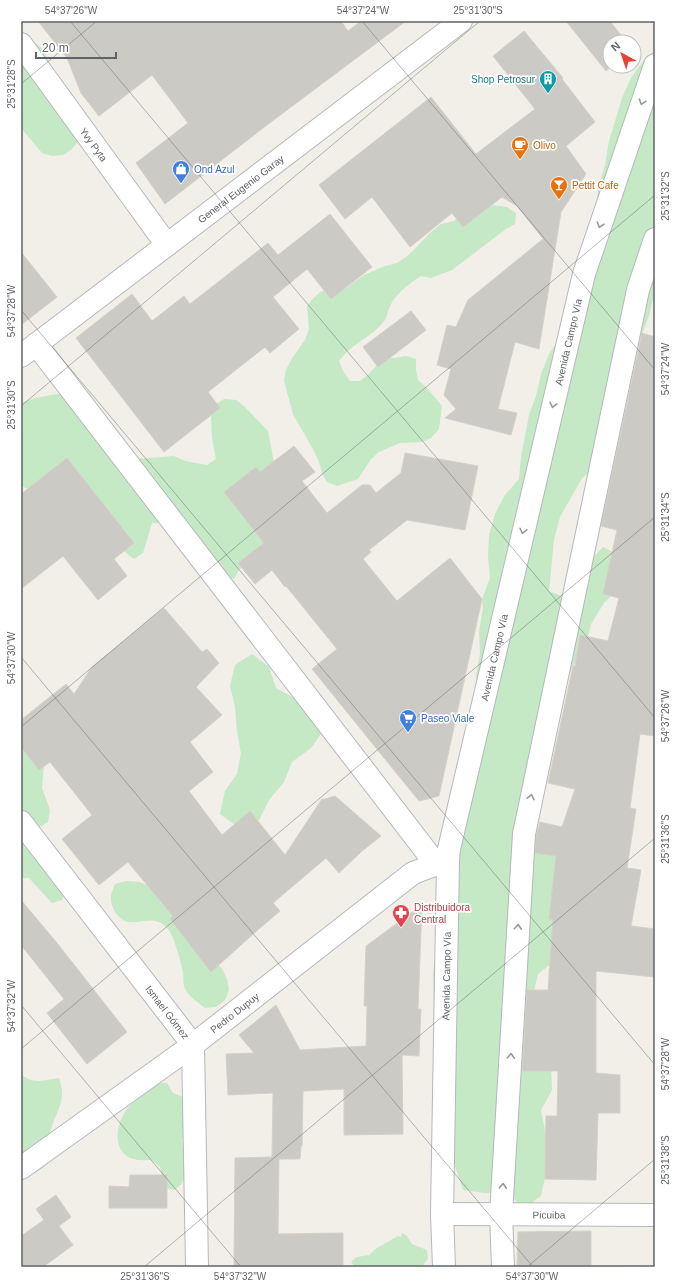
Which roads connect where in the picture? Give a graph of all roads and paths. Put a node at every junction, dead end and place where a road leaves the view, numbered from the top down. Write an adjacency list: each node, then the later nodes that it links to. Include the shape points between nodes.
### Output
1 (461, 21): 5 (street, General Eugenio Garay)
2 (21, 44): 5 (street, Yvy Pyta)
3 (655, 65): 8 (street, Avenida Campo Vía, one-way to 8, via 584,274 451,841)
4 (655, 239): 12 (street, one-way to 4, via 524,834 638,290)
5 (167, 245): 6 (street, General Eugenio Garay)
6 (29, 350): 8 (street)
7 (21, 822): 9 (street, Ismael Gómez)
8 (442, 862): 9 (street, Pedro Dupuy, via 413,873); 11 (street, Avenida Campo Vía)
9 (193, 1045): 10 (street, Pedro Dupuy); 14 (street, Ismael Gómez)
10 (21, 1168)
11 (442, 1214): 12 (street, Picuiba); 15 (street, Avenida Campo Vía)
12 (501, 1214): 13 (street, Picuiba); 16 (street)
13 (655, 1215)
14 (197, 1267)
15 (444, 1267)
16 (503, 1267)

